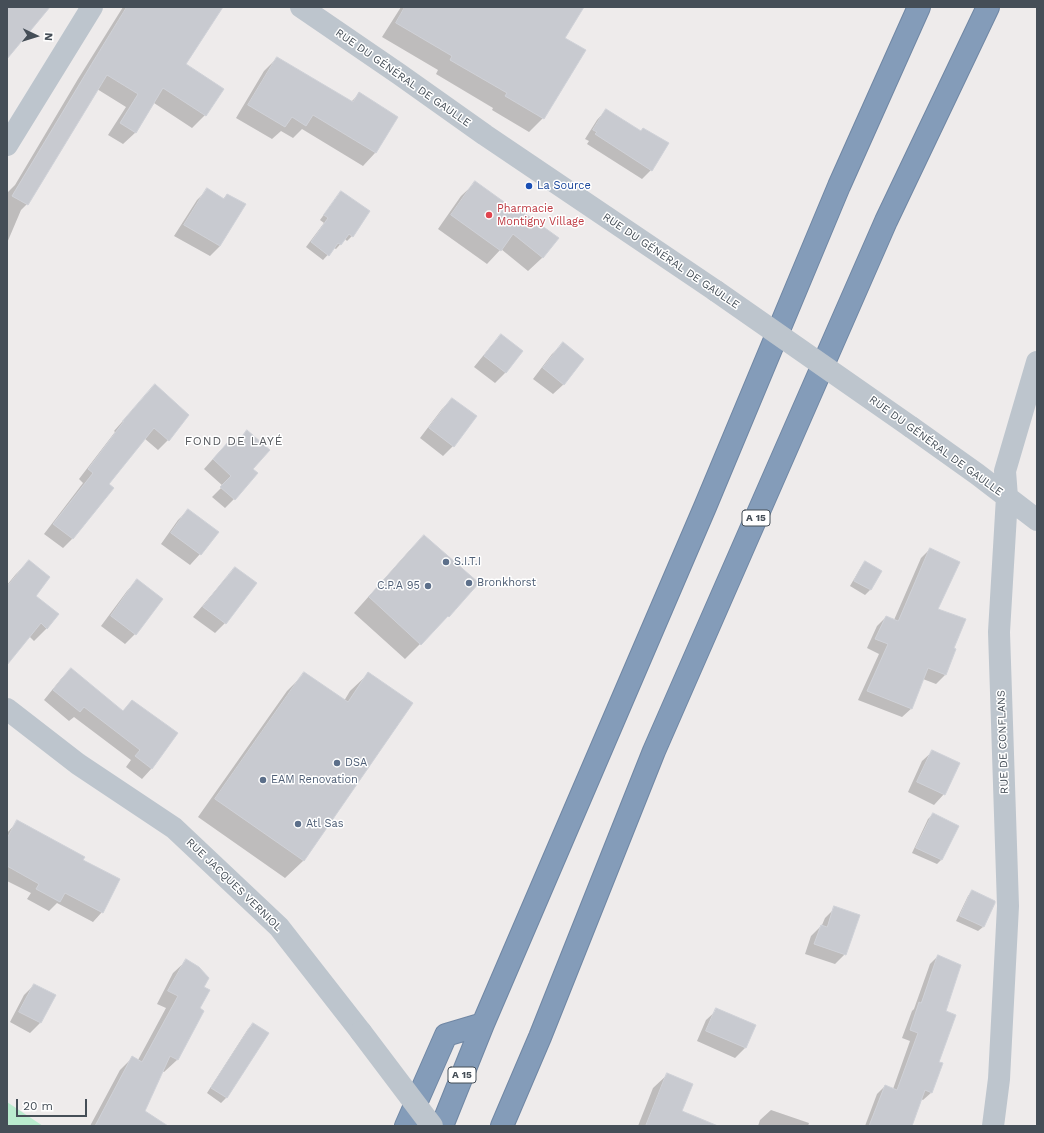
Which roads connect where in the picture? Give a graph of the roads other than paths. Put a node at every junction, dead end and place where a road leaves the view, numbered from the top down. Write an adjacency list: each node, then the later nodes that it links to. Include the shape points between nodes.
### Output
1 (92, 7): 5 (street)
2 (301, 7): 7 (street, RUE DU GÉNÉRAL DE GAULLE, bridge, via 716,291 947,452)
3 (919, 7): 10 (highway, A 15, via 839,186 705,507)
4 (988, 7): 14 (highway, A 15, via 886,221 658,744)
5 (7, 145)
6 (1037, 362): 7 (street, RUE DE CONFLANS, via 1005,471)
7 (1007, 497): 8 (street, RUE DU GÉNÉRAL DE GAULLE); 15 (street, RUE DE CONFLANS, via 999,632 1008,906 1000,1079)
8 (1037, 520)
9 (7, 709): 12 (street, RUE JACQUES VERNIOL, bridge, via 78,764 174,828 279,927)
10 (483, 1024): 11 (highway, via 446,1036); 13 (highway, A 15)
11 (406, 1126)
12 (432, 1126)
13 (442, 1126)
14 (502, 1126)
15 (993, 1126)

